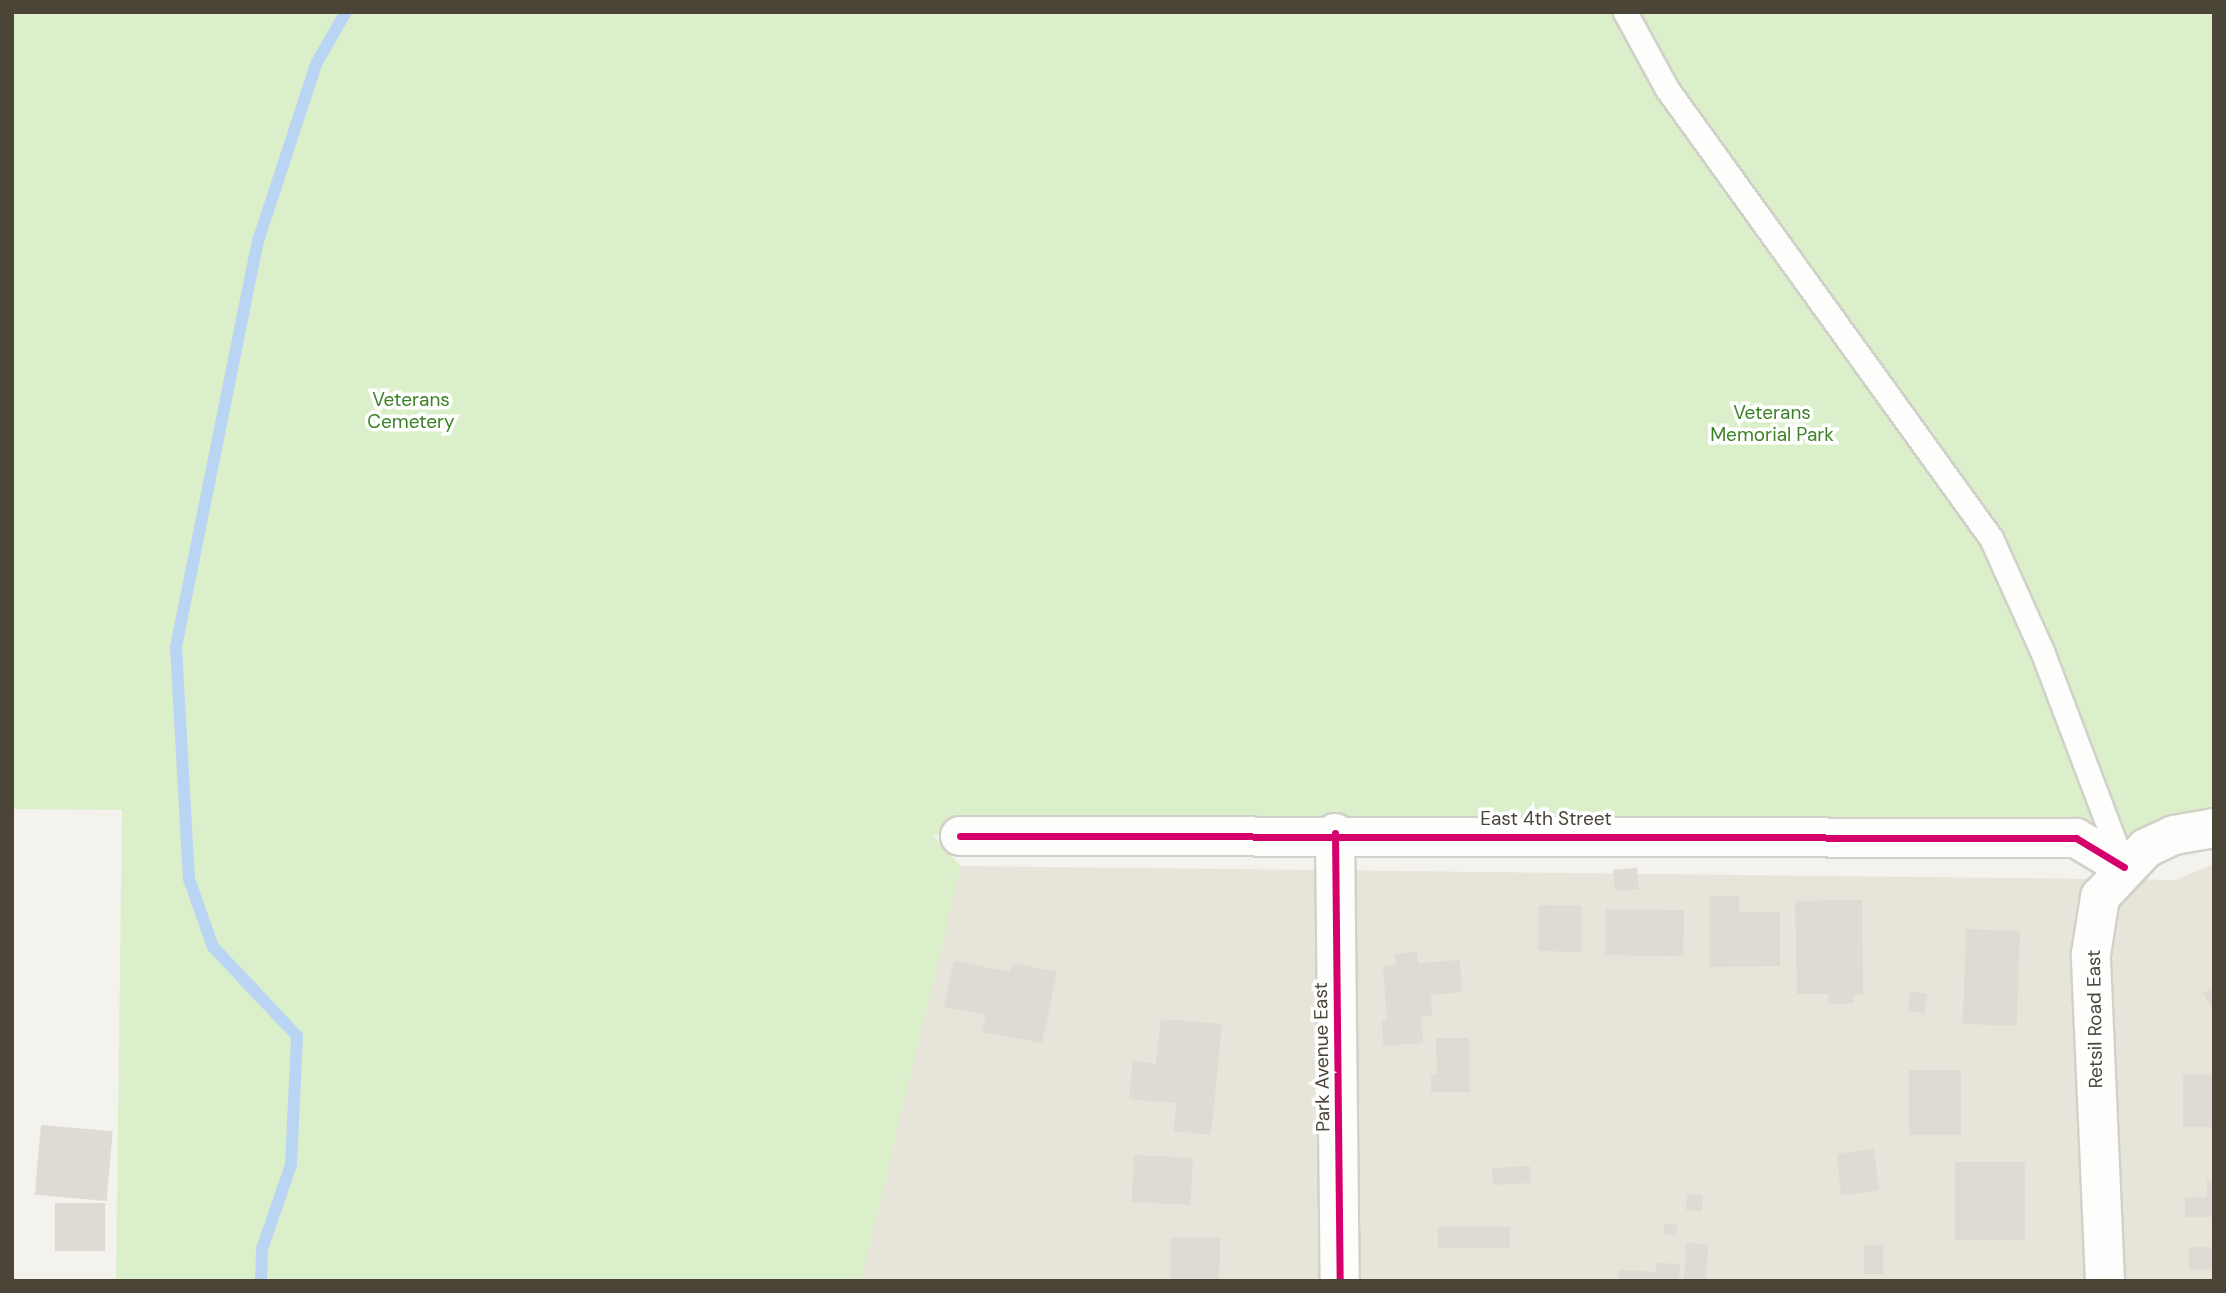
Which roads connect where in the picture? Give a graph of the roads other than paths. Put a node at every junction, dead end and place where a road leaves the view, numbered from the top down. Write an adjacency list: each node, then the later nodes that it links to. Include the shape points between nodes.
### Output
1 (1625, 12): 5 (lane, via 1667,89 1991,538 2042,651)
2 (2214, 828): 5 (street, Retsil Road East, via 2158,842)
3 (1335, 833): 4 (street, East 4th Street); 5 (street, East 4th Street, via 2076,838); 6 (street, Park Avenue East)
4 (960, 836)
5 (2124, 867): 7 (street, Retsil Road East, via 2100,897 2091,954)
6 (1340, 1281)
7 (2105, 1281)

